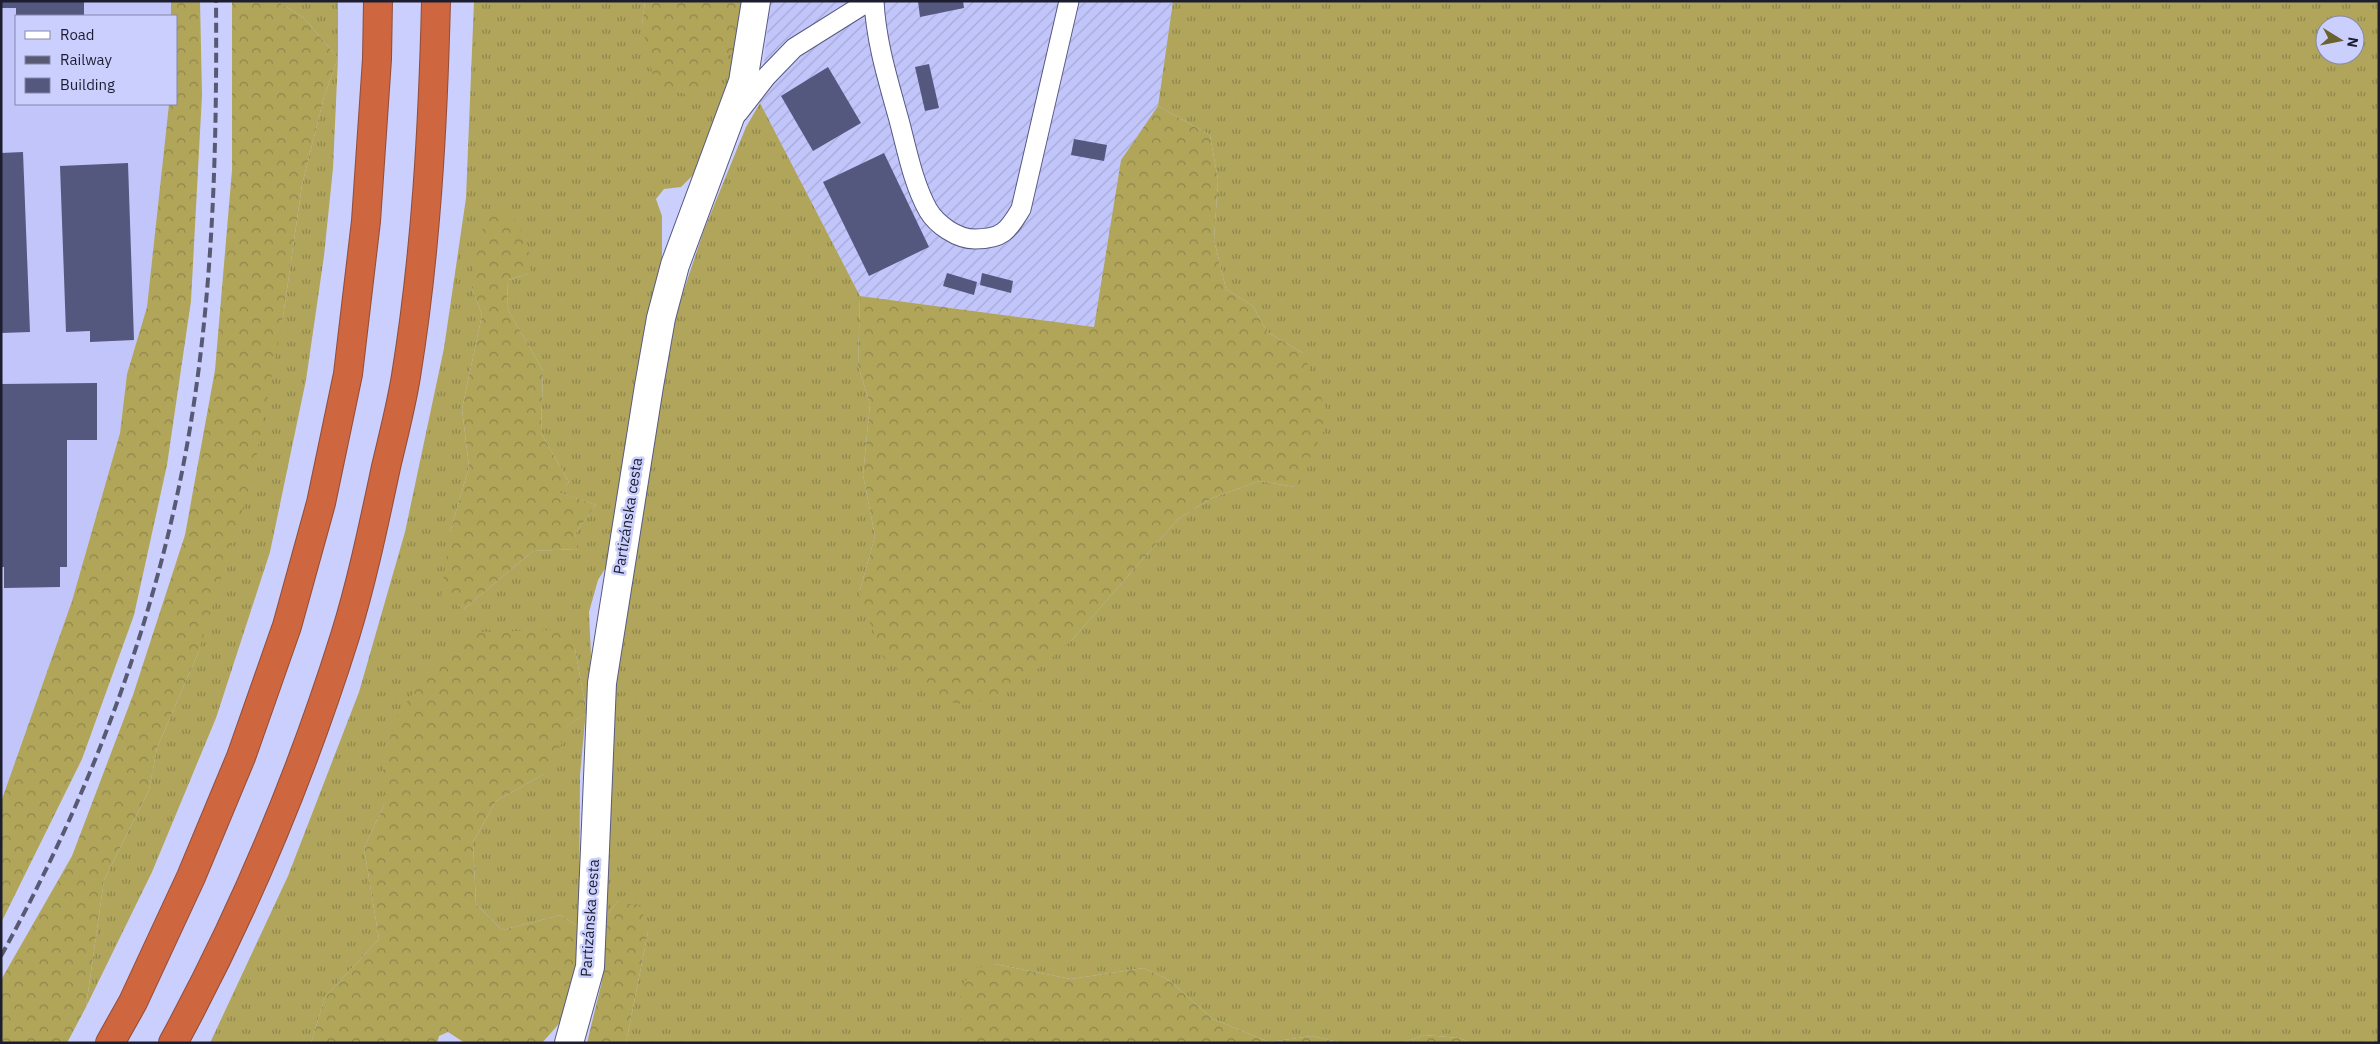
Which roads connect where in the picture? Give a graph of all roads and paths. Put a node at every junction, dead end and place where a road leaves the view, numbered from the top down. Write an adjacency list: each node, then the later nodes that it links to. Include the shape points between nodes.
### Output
1 (378, 1): 9 (highway, via 366,221 348,374 321,503 288,626 240,757 191,877 133,1002)
2 (436, 1): 10 (highway, via 426,218 406,377 376,515 345,635 297,775 244,899)
3 (756, 1): 7 (street, Partizánska cesta, via 743,82)
4 (868, 1): 7 (lane, via 794,48 766,77)
5 (874, 1): 6 (lane, via 875,30 912,173 928,211 944,228 967,239 992,239 1009,229 1021,209)
6 (1069, 1)
7 (726, 128): 11 (street, Partizánska cesta, via 675,265 661,318 649,386 602,683 590,967)
8 (2379, 1039): 12 (path)
9 (110, 1043)
10 (173, 1043)
11 (569, 1043)
12 (2375, 1043)

